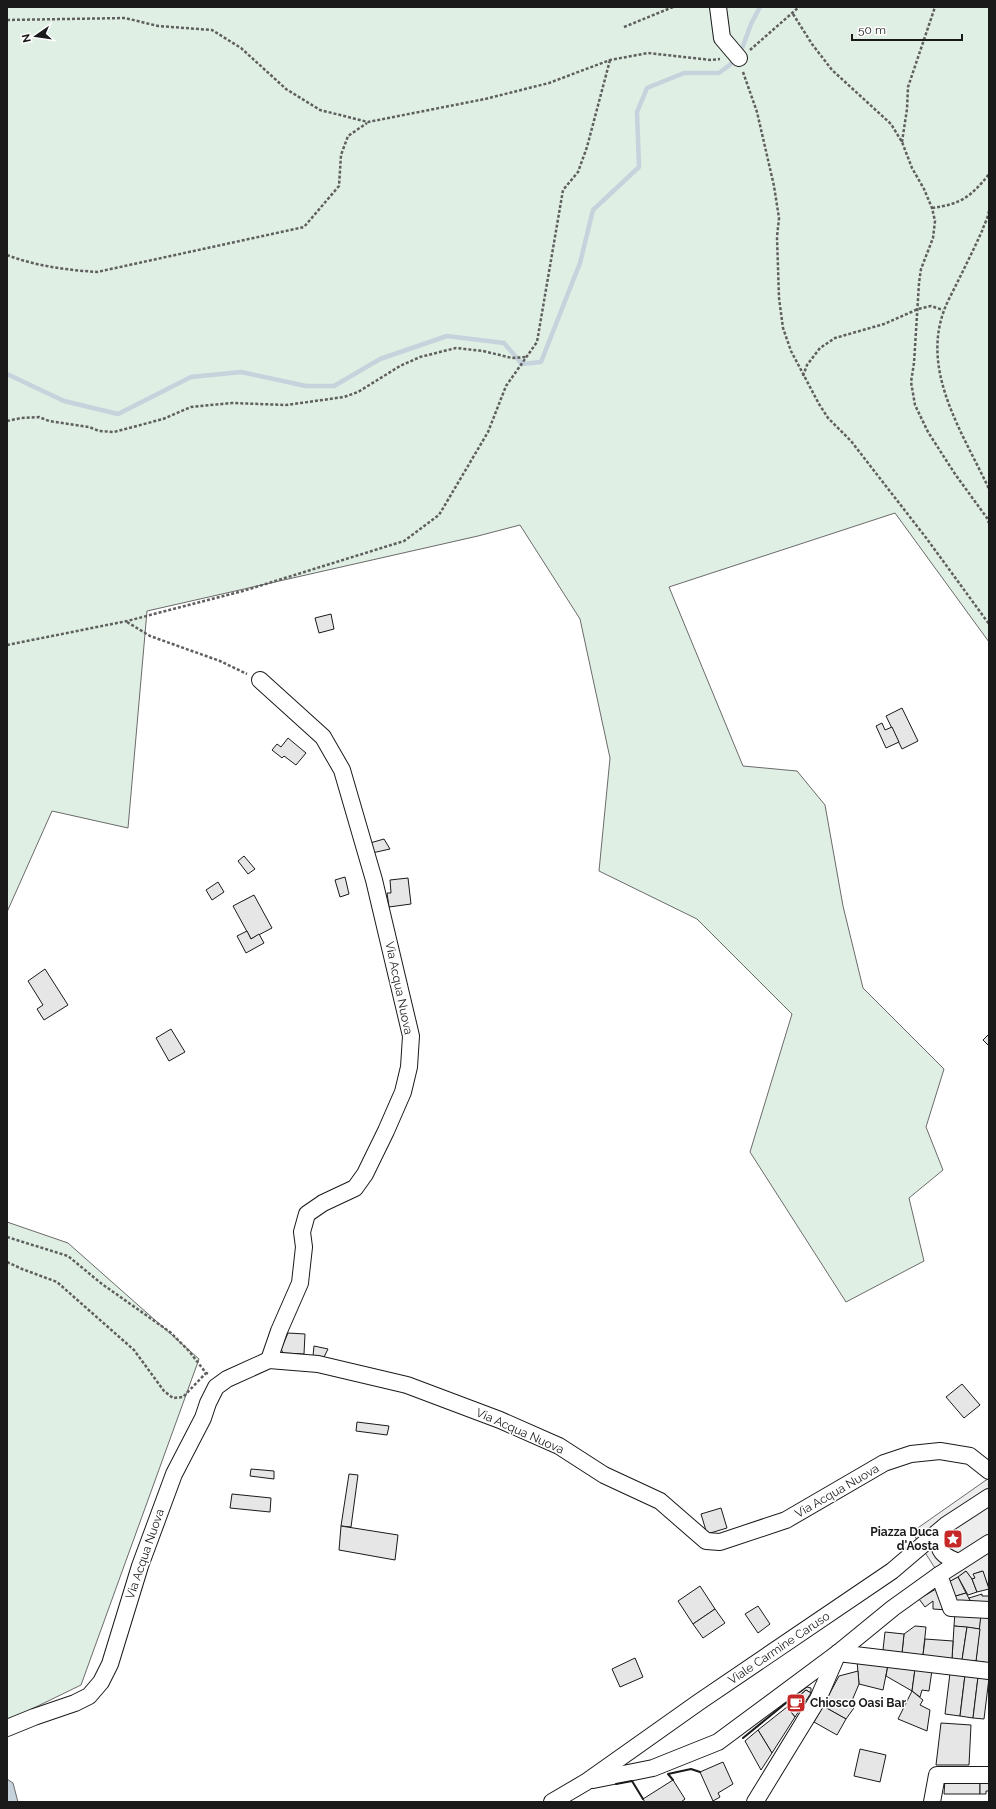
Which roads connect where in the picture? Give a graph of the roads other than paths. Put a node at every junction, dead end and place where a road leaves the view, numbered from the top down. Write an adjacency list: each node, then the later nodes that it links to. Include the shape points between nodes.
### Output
1 (718, 7): 2 (street, via 722,38)
2 (738, 58)
3 (260, 680): 4 (street, Via Acqua Nuova, via 323,736 342,770 374,880 411,1036 409,1067 403,1092 365,1174 355,1188 323,1203 307,1214 302,1232 304,1247 300,1283)
4 (269, 1360): 5 (street, Via Acqua Nuova, via 318,1364 407,1384 500,1420 559,1446 604,1475 660,1501 706,1541 720,1542 786,1520 884,1463 911,1454 940,1451 970,1456); 14 (street, Via Acqua Nuova, via 227,1379 216,1387 174,1474 140,1566 110,1664 100,1682 89,1696 75,1703)
5 (989, 1471)
6 (989, 1497): 7 (street, Viale Carmine Caruso)
7 (936, 1534): 9 (street, via 938,1546 945,1557); 15 (street, Viale Carmine Caruso, via 892,1572)
8 (989, 1543): 9 (street)
9 (959, 1562): 10 (street)
10 (939, 1575): 11 (street, via 951,1608); 12 (street)
11 (989, 1610)
12 (838, 1652): 13 (street); 16 (street, via 718,1742); 20 (street, via 818,1699)
13 (989, 1671)
14 (7, 1728)
15 (634, 1748): 16 (street, via 641,1762); 18 (street, Viale Carmine Caruso)
16 (653, 1768): 18 (street)
17 (989, 1774): 21 (street, via 937,1775)
18 (586, 1782): 19 (street)
19 (552, 1802)
20 (755, 1802)
21 (932, 1802)

